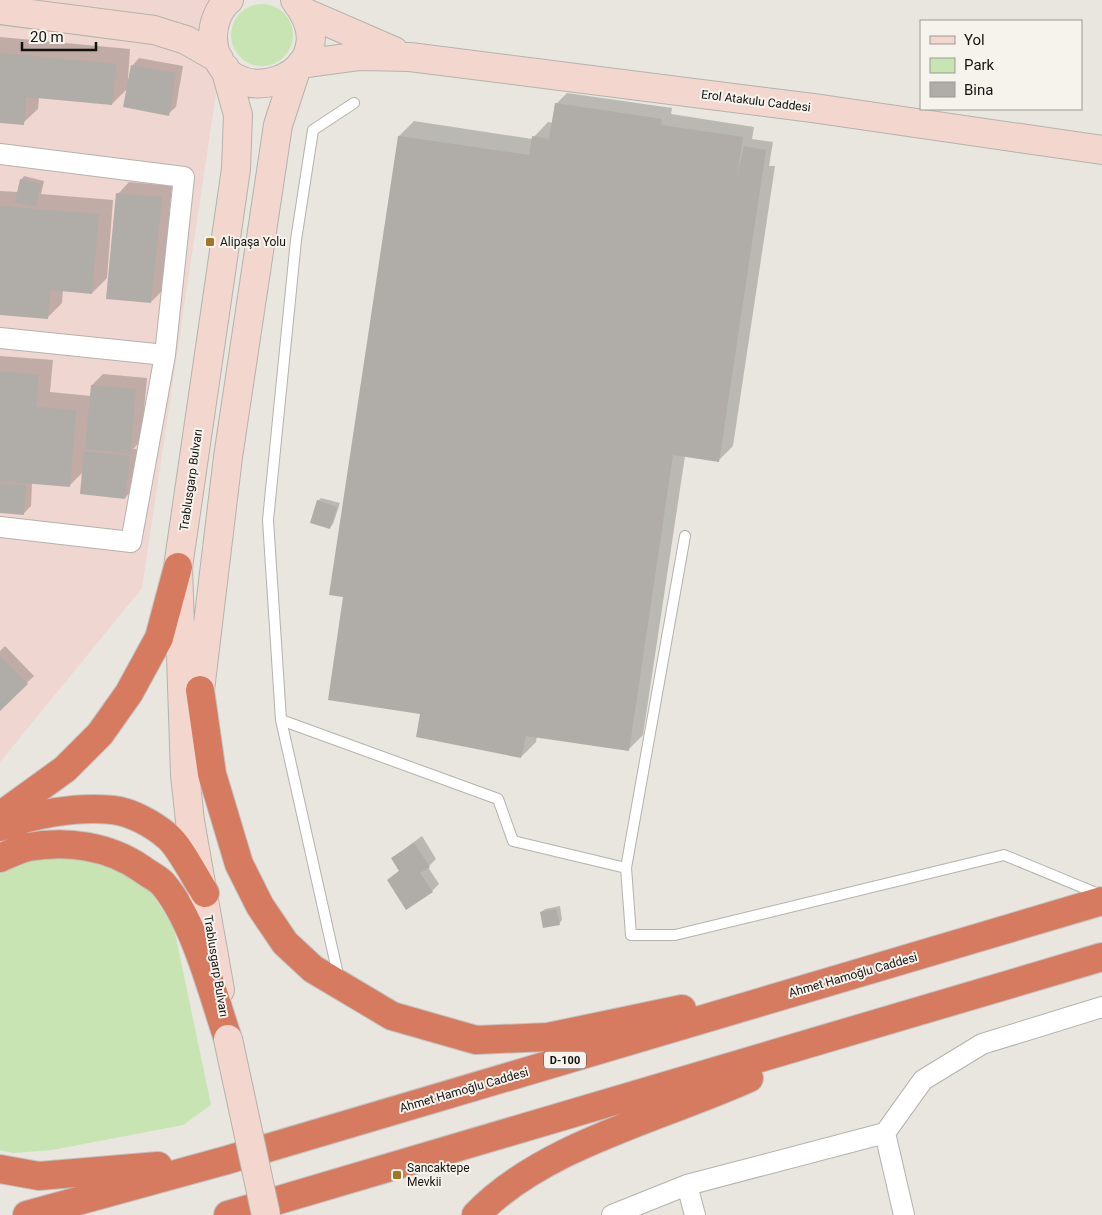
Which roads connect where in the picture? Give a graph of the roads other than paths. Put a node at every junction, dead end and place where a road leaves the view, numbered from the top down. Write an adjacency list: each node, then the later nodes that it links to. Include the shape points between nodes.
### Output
1 (229, 0): 5 (main road, Trablusgarp Bulvarı, via 217,15 213,30 214,45)
2 (299, 6): 4 (main road); 6 (main road, Trablusgarp Bulvarı, via 309,24 310,38 308,52)
3 (0, 10): 5 (main road, via 154,30 186,40)
4 (410, 58): 6 (main road, via 360,56); 8 (main road, Erol Atakulu Caddesi, via 813,108)
5 (222, 64): 6 (main road, via 247,82 260,84 286,78); 14 (main road, Trablusgarp Bulvarı, via 238,114 236,169)
6 (299, 67): 15 (main road, Trablusgarp Bulvarı, via 278,125 228,457)
7 (354, 103): 16 (lane, via 313,130 296,240 268,520)
8 (1102, 150)
9 (0, 154): 11 (street, via 184,177)
10 (0, 338): 11 (street)
11 (165, 355): 12 (street, via 131,542)
12 (0, 527)
13 (685, 536): 20 (lane)
14 (178, 567): 17 (highway, via 159,638 129,693 100,734 65,770); 21 (main road, Trablusgarp Bulvarı, via 186,774 190,821)
15 (200, 690): 21 (main road, Trablusgarp Bulvarı, via 198,775); 25 (highway, via 212,774 239,864 260,906 285,943 313,969)
16 (281, 720): 20 (lane, via 498,799 513,841); 25 (lane)
17 (0, 816)
18 (0, 827): 21 (highway, via 18,820 60,813 114,810 141,819 169,836)
19 (0, 858): 29 (highway, via 27,847 62,844 89,847 112,852 163,884 186,923)
20 (626, 868): 22 (lane, via 631,936 675,935 1004,855)
21 (205, 894): 29 (main road, Trablusgarp Bulvarı)
22 (1102, 895)
23 (1102, 901): 26 (highway, Ahmet Hamoğlu Caddesi / D-100)
24 (1102, 957): 28 (highway)
25 (340, 985): 26 (highway, via 392,1016 476,1040 548,1037)
26 (817, 985): 31 (highway, Ahmet Hamoğlu Caddesi / D-100)
27 (1102, 1007): 30 (street, via 982,1044 924,1080)
28 (837, 1037): 34 (highway); 37 (highway, via 725,1089 558,1156 495,1195)
29 (228, 1039): 36 (main road, Trablusgarp Bulvarı, bridge)
30 (885, 1133): 33 (street); 40 (street)
31 (227, 1160): 32 (highway, via 39,1176); 35 (highway, Ahmet Hamoğlu Caddesi / D-100)
32 (0, 1169)
33 (687, 1184): 38 (street); 39 (street)
34 (232, 1214)
35 (27, 1215)
36 (266, 1215)
37 (476, 1215)
38 (612, 1215)
39 (695, 1215)
40 (904, 1215)

